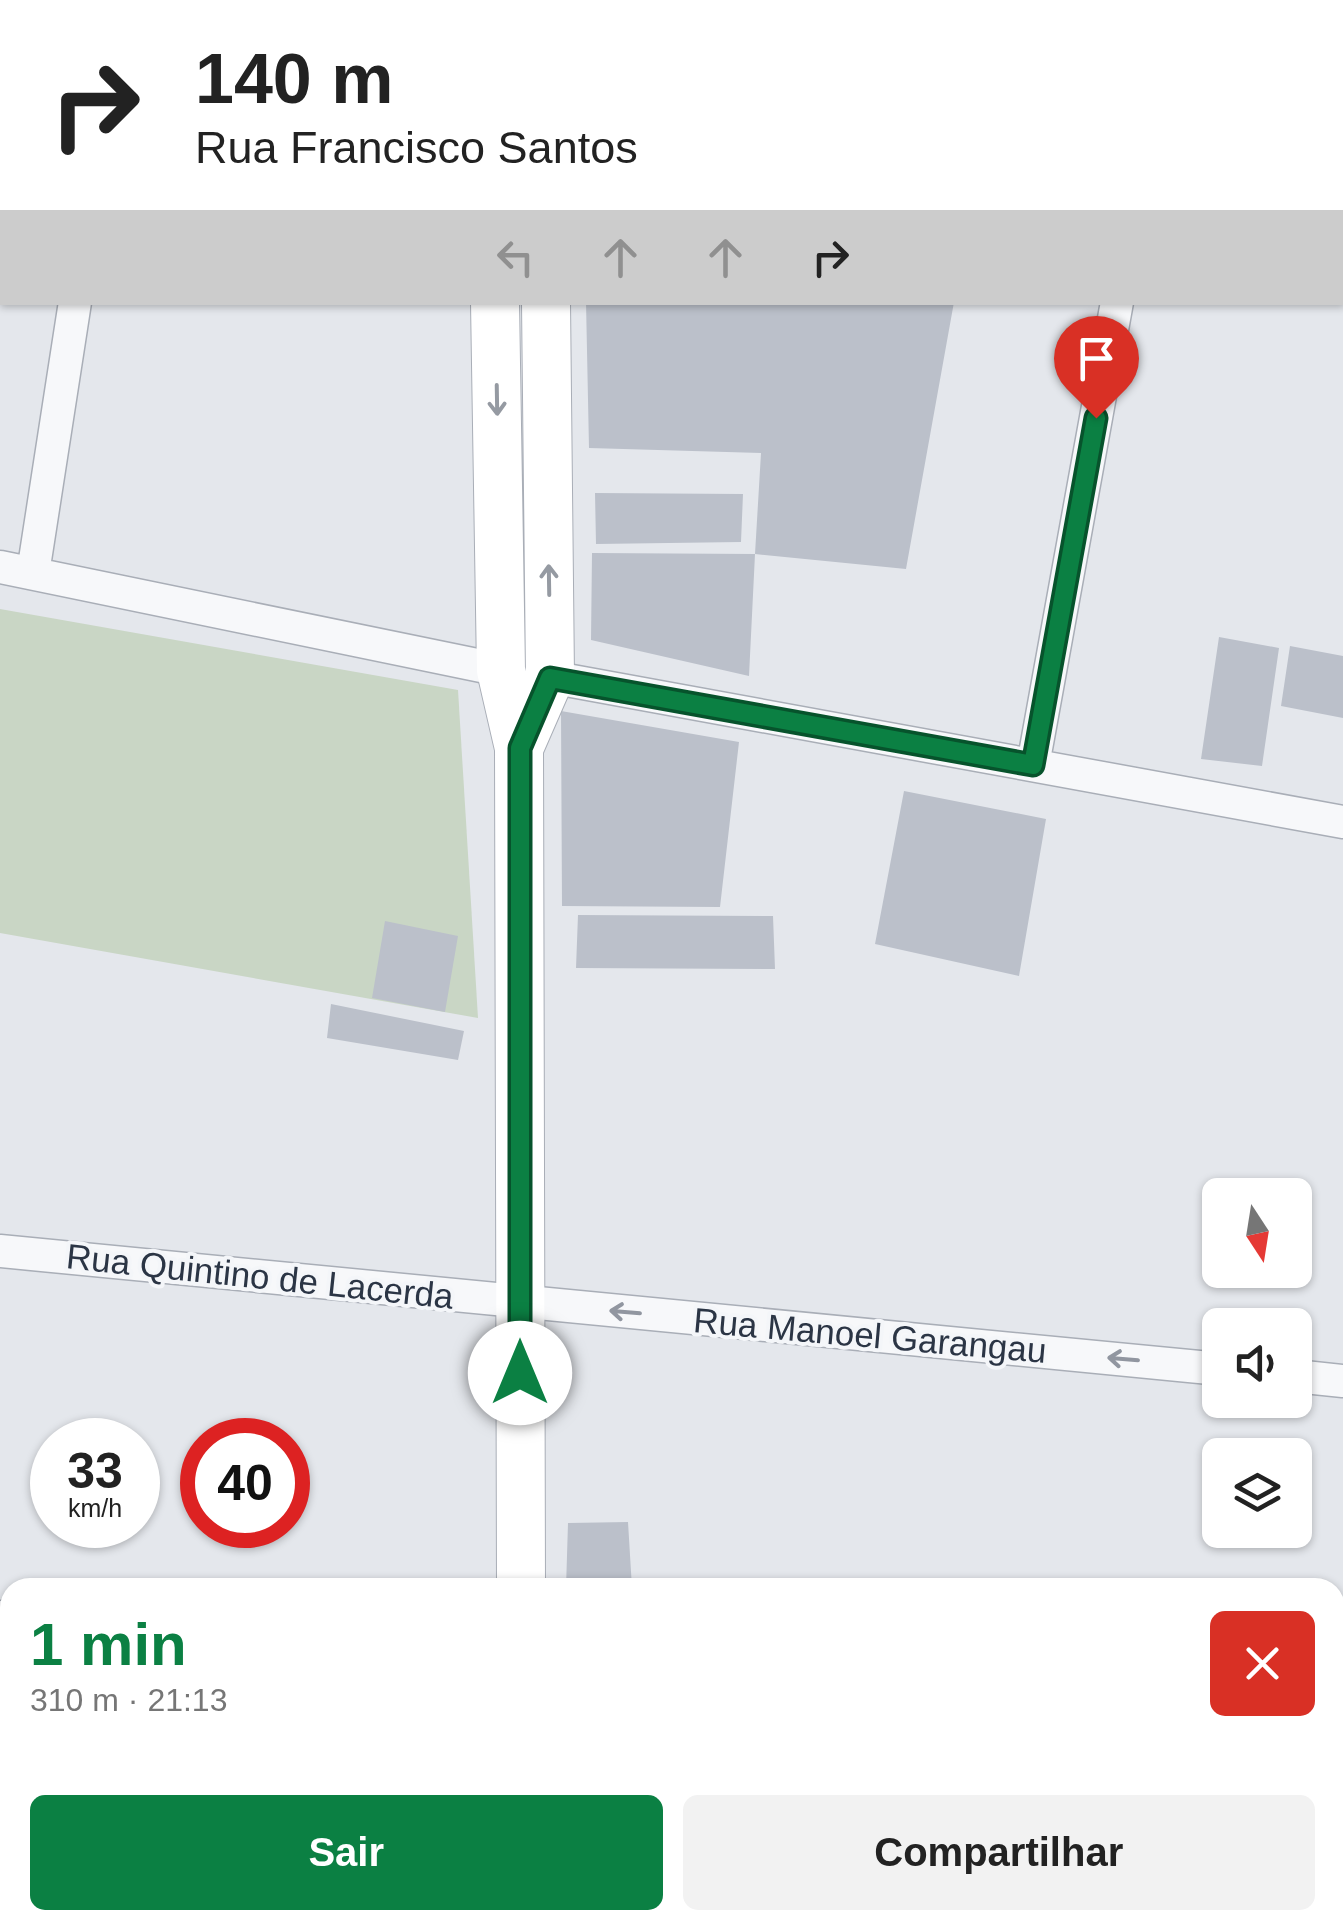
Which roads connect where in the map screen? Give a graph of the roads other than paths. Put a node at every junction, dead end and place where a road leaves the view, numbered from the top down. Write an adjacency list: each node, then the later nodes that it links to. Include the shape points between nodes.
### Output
1 (75, 305): 6 (street)
2 (496, 305): 7 (street, one-way to 7)
3 (546, 305): 8 (street, one-way to 3)
4 (1116, 305): 10 (street)
5 (0, 567): 6 (street)
6 (33, 572): 7 (street)
7 (500, 670): 8 (street); 9 (street)
8 (550, 678): 9 (street); 10 (street)
9 (520, 748): 13 (street)
10 (1033, 765): 11 (street)
11 (1343, 822)
12 (0, 1251): 13 (street, Rua Quintino de Lacerda)
13 (520, 1302): 14 (street, Rua Manoel Garangau, one-way to 13); 17 (street)
14 (1202, 1367)
15 (1312, 1377): 16 (street)
16 (1343, 1380)
17 (521, 1578)

